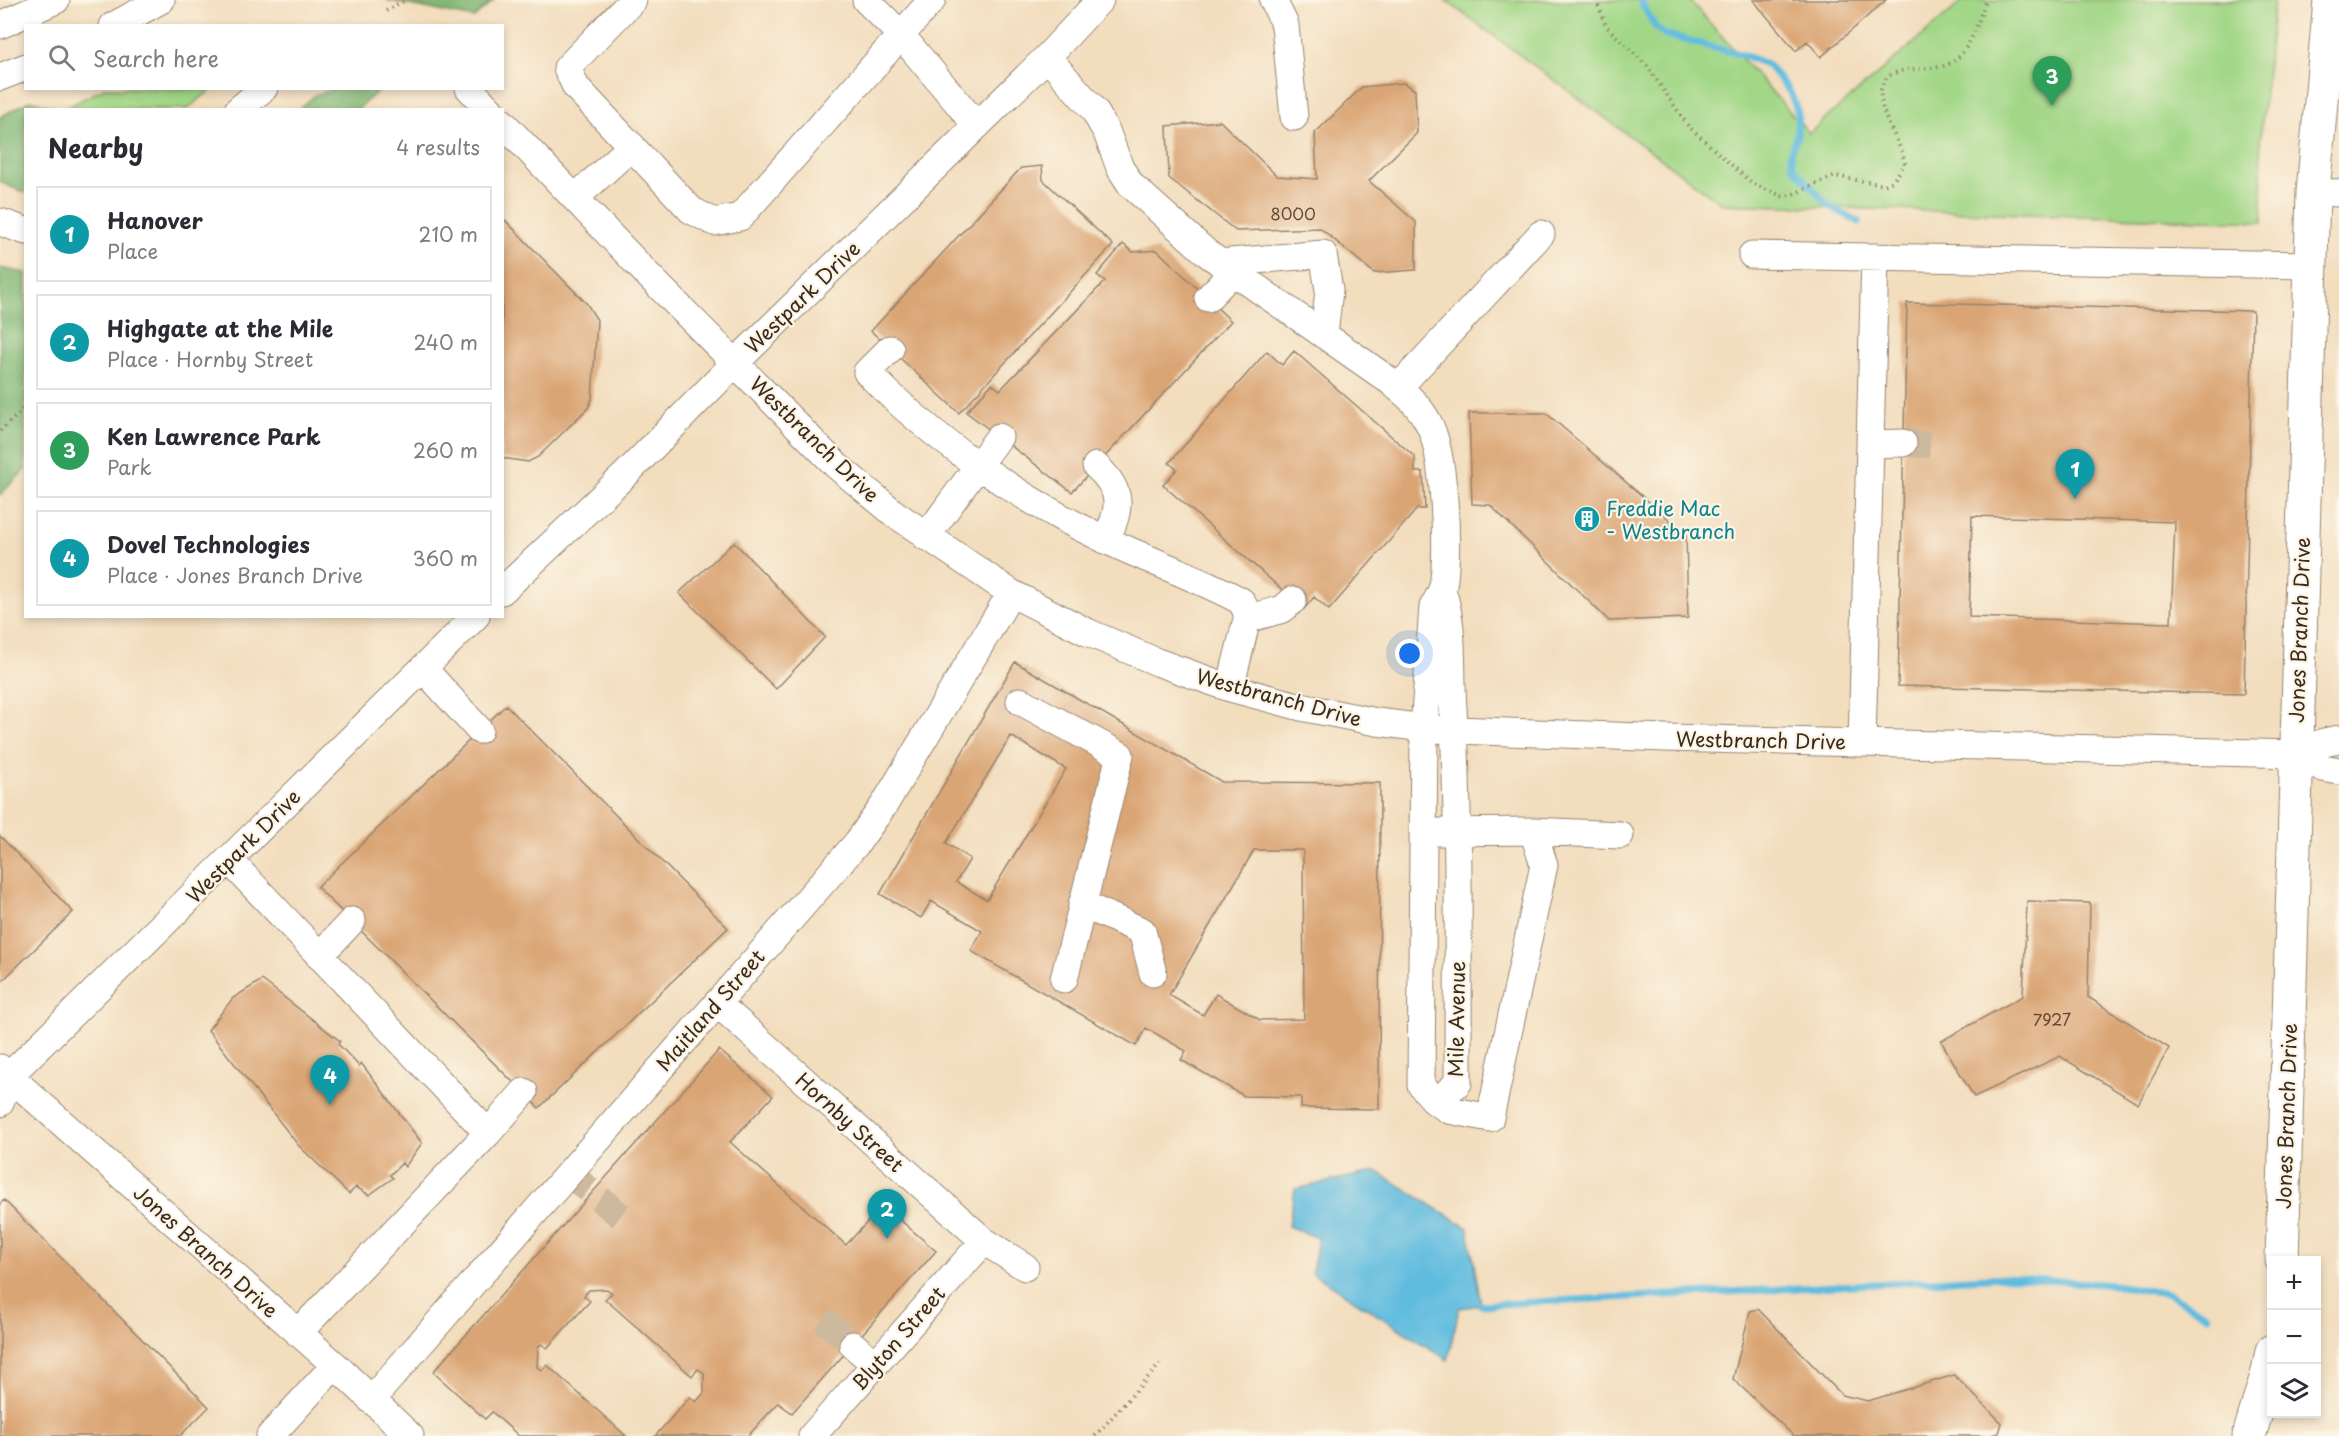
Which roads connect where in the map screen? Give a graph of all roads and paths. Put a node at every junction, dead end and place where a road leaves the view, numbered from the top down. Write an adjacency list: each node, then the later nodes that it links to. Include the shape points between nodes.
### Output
1 (56, 0): 14 (street)
2 (161, 0): 13 (street)
3 (405, 0): 12 (path)
4 (633, 0): 26 (street, via 567,68 576,87)
5 (866, 0): 15 (street)
6 (932, 0): 15 (street)
7 (1100, 0): 16 (street, Westpark Drive)
8 (1273, 0): 23 (street, via 1285,25)
9 (1596, 0): 10 (path, via 1606,26 1647,66 1689,127 1753,184 1782,196 1836,176 1884,185 1899,175 1905,164 1881,99 1884,84 1898,71 1954,62 1973,32)
10 (1986, 0)
11 (2330, 0): 27 (main road, Jones Branch Drive)
12 (386, 11)
13 (117, 24)
14 (0, 26)
15 (900, 34): 25 (street); 26 (street, via 740,217 714,222 691,210)
16 (1047, 57): 25 (street, Westpark Drive); 35 (street, via 1094,110 1131,185)
17 (24, 68): 18 (street)
18 (0, 77)
19 (262, 90): 21 (street)
20 (471, 90): 22 (street)
21 (240, 108)
22 (488, 108)
23 (1294, 117)
24 (504, 124): 28 (street, Westbranch Drive)
25 (977, 126): 39 (street, Westpark Drive)
26 (632, 146): 28 (street)
27 (2326, 192): 34 (main road, Jones Branch Drive)
28 (575, 198): 39 (street, Westbranch Drive)
29 (0, 222): 30 (street)
30 (24, 230)
31 (1541, 234): 40 (street)
32 (1752, 255): 33 (street)
33 (1875, 257): 34 (street); 45 (street)
34 (2310, 265): 64 (main road, Jones Branch Drive)
35 (1227, 267): 36 (street); 37 (street); 37 (street, via 1323,254 1329,290)
36 (1208, 298)
37 (1324, 335): 40 (street)
38 (890, 349): 47 (street, via 867,372 916,418)
39 (736, 362): 48 (street, Westbranch Drive, via 837,466); 50 (street, Westpark Drive, via 627,473)
40 (1398, 388): 51 (street, via 1429,423 1438,454 1445,560)
41 (24, 409): 42 (path)
42 (0, 431)
43 (999, 437): 47 (street)
44 (1903, 443): 45 (street)
45 (1870, 444): 63 (street)
46 (1096, 466): 49 (street, via 1109,477 1118,502 1115,523)
47 (980, 467): 48 (street); 49 (street)
48 (926, 537): 52 (street, Westbranch Drive)
49 (1105, 540): 55 (street, via 1241,601)
50 (504, 589)
51 (1442, 590): 59 (street, Mile Avenue, via 1433,607); 60 (street, Mile Avenue, via 1450,614)
52 (1011, 593): 57 (street, Westbranch Drive, via 1087,632); 76 (street, Maitland Street, via 871,825)
53 (1293, 600): 55 (street, via 1282,609)
54 (474, 618): 56 (street, Westpark Drive)
55 (1247, 619): 57 (street)
56 (423, 668): 61 (street); 70 (street, Westpark Drive)
57 (1230, 688): 59 (street, Westbranch Drive, via 1300,707)
58 (1020, 701): 71 (street, via 1120,755)
59 (1424, 728): 60 (street, Westbranch Drive); 67 (street, Mile Avenue)
60 (1454, 728): 63 (street, Westbranch Drive); 68 (street, Mile Avenue)
61 (479, 730)
62 (2339, 739): 64 (street)
63 (1862, 743): 64 (street, Westbranch Drive)
64 (2296, 754): 65 (street, via 2323,768); 83 (main road, Jones Branch Drive)
65 (2339, 771)
66 (1533, 831): 68 (street); 69 (street); 79 (street, via 1544,865 1490,1118 1449,1110)
67 (1423, 832): 68 (street); 79 (street, Mile Avenue, via 1421,1085)
68 (1457, 832): 79 (street, Mile Avenue, via 1458,1083)
69 (1620, 835)
70 (229, 860): 73 (street); 77 (street, Westpark Drive)
71 (1082, 904): 74 (street, via 1142,931); 75 (street)
72 (352, 921): 73 (street)
73 (319, 956): 81 (street)
74 (1153, 973)
75 (1064, 979)
76 (717, 1003): 82 (street, Hornby Street); 91 (street, Maitland Street)
77 (3, 1073): 80 (street, Westpark Drive); 85 (street, Jones Branch Drive)
78 (524, 1092): 81 (street)
79 (1436, 1102)
80 (0, 1103)
81 (488, 1133): 85 (street)
82 (984, 1241): 84 (street, Hornby Street); 87 (street, Blyton Street)
83 (2282, 1256)
84 (1025, 1267)
85 (298, 1333): 90 (street, Jones Branch Drive)
86 (853, 1345): 87 (street)
87 (875, 1364): 94 (street, Blyton Street)
88 (1160, 1364): 95 (path)
89 (2269, 1364): 96 (main road)
90 (335, 1365): 91 (street, Jones Branch Drive); 92 (street)
91 (371, 1400): 93 (street, Jones Branch Drive)
92 (270, 1436)
93 (410, 1436)
94 (812, 1436)
95 (1095, 1436)
96 (2249, 1436)

